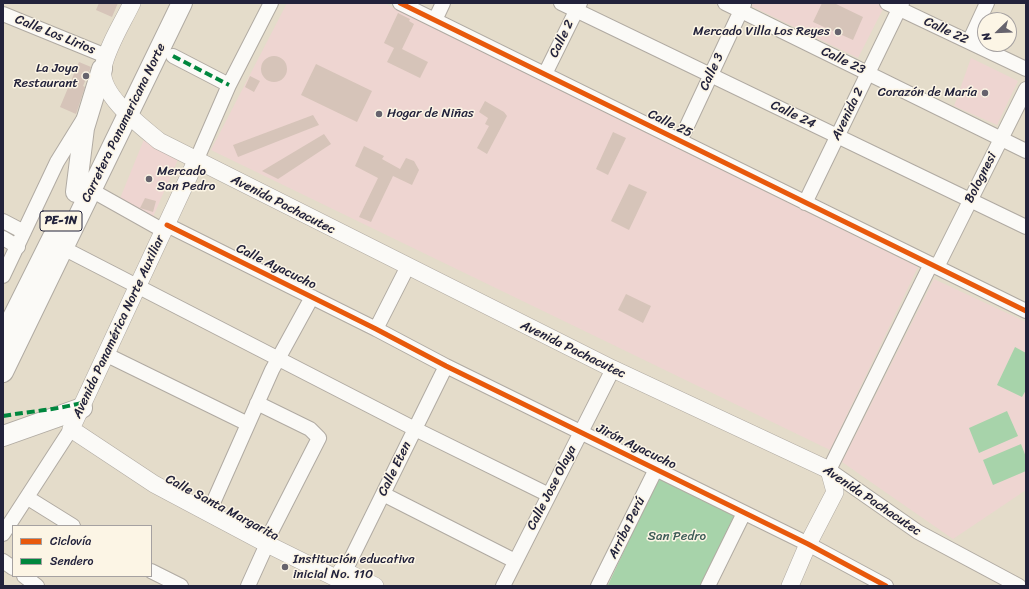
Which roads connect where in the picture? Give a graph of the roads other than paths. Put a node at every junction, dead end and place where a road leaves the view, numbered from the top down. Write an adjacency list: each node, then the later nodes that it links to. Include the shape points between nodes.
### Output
1 (132, 3): 17 (main road)
2 (168, 3): 25 (highway, Carretera Panamericana Norte / PE-1N)
3 (182, 3): 25 (highway, Carretera Panamericana Norte / PE-1N)
4 (271, 3): 22 (street, Avenida Panamérica Norte Auxiliar)
5 (400, 3): 14 (street, Calle 25)
6 (443, 3): 14 (street)
7 (561, 3): 11 (street, Calle 24)
8 (725, 3): 12 (street, Calle 23)
9 (987, 3): 15 (street)
10 (896, 5): 15 (street, Calle 22); 19 (street, Avenida 2)
11 (578, 7): 20 (street, Calle 2); 21 (street, Calle 24)
12 (743, 7): 19 (street, Calle 23); 21 (street, Calle 3)
13 (3, 14): 17 (street, Calle Los Lirios)
14 (435, 20): 20 (street, Calle 25)
15 (969, 42): 18 (street, Calle 22)
16 (173, 56): 22 (street)
17 (104, 63): 24 (highway); 25 (main road, Avenida Pachacutec, via 107,89)
18 (1026, 69)
19 (868, 73): 26 (street, Avenida 2); 27 (street, Calle 23)
20 (545, 74): 28 (street, Calle 25)
21 (710, 75): 26 (street, Calle 24); 28 (street, Calle 3)
22 (229, 85): 30 (street, Avenida Panamérica Norte Auxiliar)
23 (1026, 89): 27 (street, Bolognesi)
24 (90, 107): 31 (highway, via 84,128); 37 (street, via 57,162)
25 (123, 109): 30 (main road, Avenida Pachacutec, via 159,141); 31 (highway, Carretera Panamericana Norte / PE-1N)
26 (837, 136): 32 (street, Calle 24); 33 (street, Avenida 2)
27 (1001, 138): 29 (street, Calle 23); 32 (street, Bolognesi)
28 (680, 141): 33 (street, Calle 25)
29 (1026, 151)
30 (196, 161): 36 (main road, Avenida Panamérica Norte Auxiliar); 42 (main road, Avenida Pachacutec)
31 (83, 191): 36 (street, Calle Ayacucho); 40 (highway, Carretera Panamericana Norte / PE-1N); 48 (highway, Carretera Panamericana Norte / PE-1N)
32 (970, 200): 35 (street, Calle 24); 41 (street, Bolognesi)
33 (805, 203): 41 (street, Calle 25)
34 (3, 221): 37 (street)
35 (1026, 227)
36 (165, 228): 44 (main road, Avenida Panamérica Norte Auxiliar); 45 (street, Calle Ayacucho)
37 (24, 232): 39 (street)
38 (3, 238): 39 (street)
39 (18, 247): 43 (street)
40 (63, 248): 44 (street); 53 (highway, Carretera Panamericana Norte / PE-1N)
41 (934, 266): 46 (street, Calle 25); 61 (street, Bolognesi)
42 (407, 268): 47 (street); 52 (main road, Avenida Pachacutec)
43 (3, 276)
44 (138, 287): 49 (main road, Avenida Panamérica Norte Auxiliar); 50 (street)
45 (312, 297): 47 (street, Calle Ayacucho); 50 (street)
46 (1026, 311)
47 (376, 328): 51 (street, Jirón Ayacucho)
48 (3, 337)
49 (107, 355): 55 (main road, Avenida Panamérica Norte Auxiliar); 56 (street)
50 (278, 359): 54 (street); 57 (street)
51 (446, 366): 57 (street, Calle Eten); 58 (street, Jirón Ayacucho)
52 (613, 369): 58 (street, Calle Jose Olaya); 61 (main road, Avenida Pachacutec)
53 (3, 372)
54 (257, 403): 56 (street); 69 (street, via 310,429 319,438)
55 (71, 419): 59 (highway, via 34,424); 64 (street, Avenida Panamérica Norte Auxiliar); 65 (main road, Calle Santa Margarita, via 134,459); 69 (main road, Calle Santa Margarita, via 154,484)
56 (248, 424): 65 (street)
57 (415, 429): 62 (street, Calle Eten); 63 (street)
58 (581, 432): 60 (street, Jirón Ayacucho); 63 (street, Calle Jose Olaya)
59 (3, 436)
60 (656, 469): 66 (street, Jirón Ayacucho); 83 (street, Arriba Perú)
61 (829, 470): 70 (main road, via 835,492); 86 (street, Avenida Pachacutec, via 918,532)
62 (383, 494): 72 (street); 76 (street, Calle Eten)
63 (549, 495): 72 (street, Calle Jose Olaya)
64 (28, 498): 67 (street); 68 (street, Avenida Panamérica Norte Auxiliar)
65 (213, 503): 69 (main road, Calle Santa Margarita)
66 (744, 513): 70 (street, Jirón Ayacucho); 84 (street)
67 (71, 525)
68 (3, 534)
69 (269, 539): 76 (main road, Calle Santa Margarita); 80 (street)
70 (808, 544): 77 (street, Jirón Ayacucho); 85 (main road)
71 (3, 561): 73 (street)
72 (515, 561): 82 (street, Calle Jose Olaya)
73 (12, 567)
74 (152, 572): 79 (street)
75 (25, 577): 78 (street)
76 (348, 579): 81 (main road, Calle Santa Margarita)
77 (880, 585)
78 (37, 586)
79 (181, 586)
80 (248, 586)
81 (374, 586)
82 (503, 586)
83 (598, 586)
84 (708, 586)
85 (790, 586)
86 (1018, 586)

